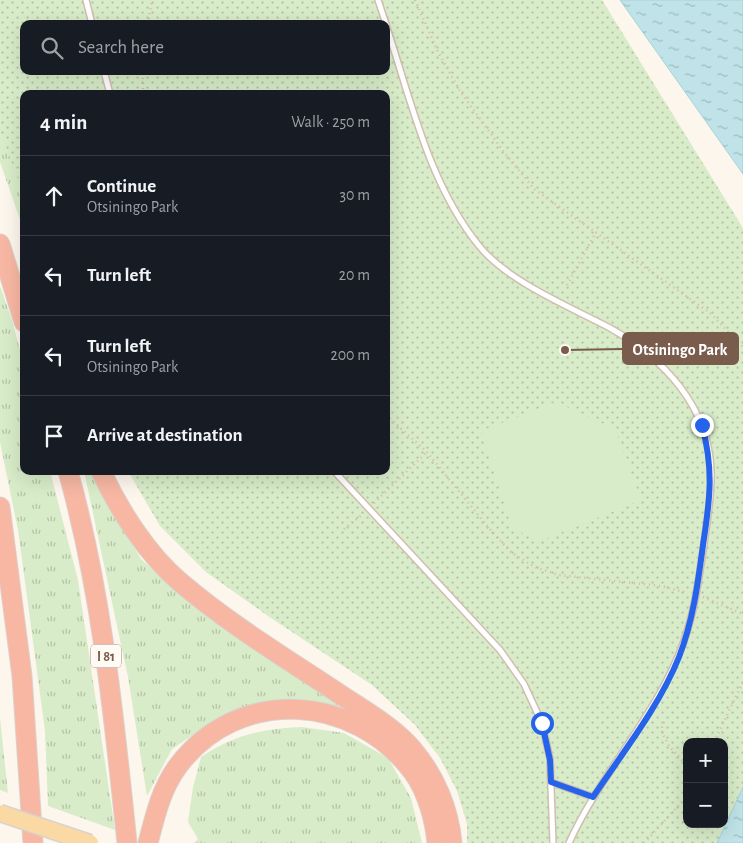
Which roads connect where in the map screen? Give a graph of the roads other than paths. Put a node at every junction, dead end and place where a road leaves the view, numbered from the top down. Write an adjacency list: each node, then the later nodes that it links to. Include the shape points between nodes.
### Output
1 (86, 0): 3 (lane)
2 (378, 0): 4 (lane)
3 (91, 20)
4 (385, 20)
5 (390, 36): 19 (lane, via 436,172 457,214 481,248 544,294 641,347 667,370 683,389 702,425 710,453 710,503 696,595 681,652 660,696)
6 (105, 75): 7 (lane)
7 (109, 90)
8 (0, 235): 10 (highway)
9 (0, 244): 11 (highway)
10 (20, 281)
11 (20, 309)
12 (69, 475): 23 (highway, I 81, via 90,562 110,679)
13 (103, 475): 26 (highway, via 147,546 178,581 227,620 387,726 412,748 428,770 445,808)
14 (338, 475): 18 (lane, via 500,650 524,684 542,723)
15 (0, 507): 17 (highway)
16 (0, 596): 17 (highway)
17 (22, 676): 21 (highway)
18 (551, 782): 19 (lane); 27 (lane)
19 (593, 797): 28 (lane)
20 (0, 813): 22 (main road, bridge)
21 (33, 843)
22 (90, 843)
23 (127, 843)
24 (148, 843): 25 (highway, via 166,785 190,752 229,723 269,710 290,709 333,713 353,721 391,746 422,788 435,825)
25 (437, 843)
26 (452, 843)
27 (554, 843)
28 (569, 843)

